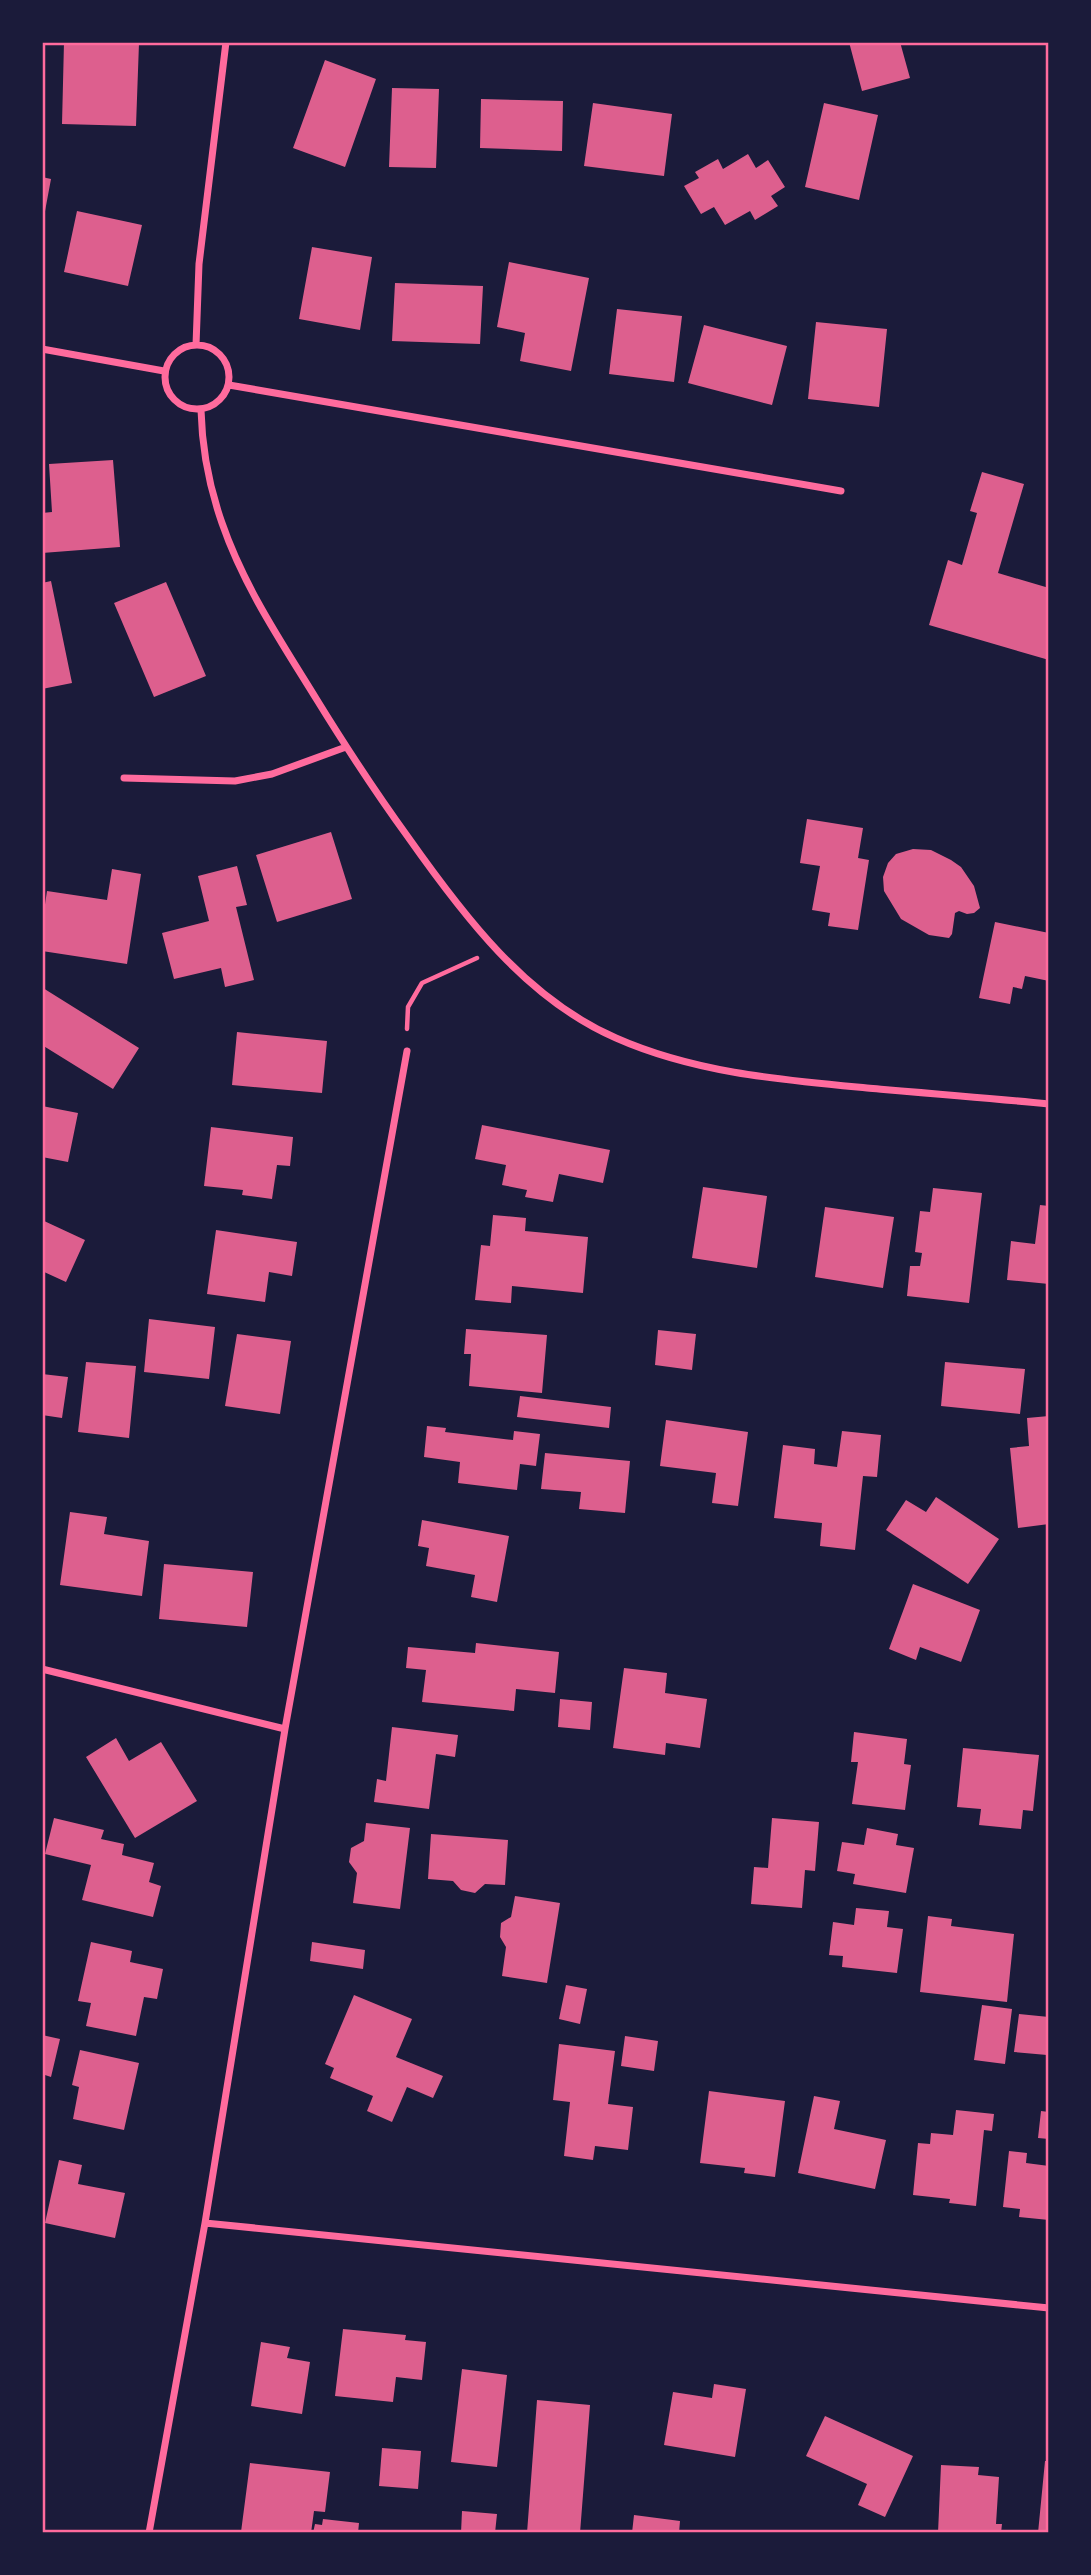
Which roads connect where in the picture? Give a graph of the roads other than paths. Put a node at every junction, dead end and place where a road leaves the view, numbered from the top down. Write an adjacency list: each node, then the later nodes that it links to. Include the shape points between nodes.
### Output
1 (226, 42): 2 (street, via 199,264)
2 (196, 345): 4 (street, via 176,352); 5 (street, via 206,346 224,359)
3 (42, 349): 4 (street)
4 (164, 371): 6 (street, via 173,399 181,406)
5 (229, 385): 6 (street, via 215,404); 7 (street)
6 (201, 410): 8 (street, via 201,439 212,493 240,567)
7 (841, 491)
8 (346, 747): 9 (street, via 272,774 235,781); 11 (street, via 450,897 496,949 567,1011 616,1038 683,1062 790,1081)
9 (124, 778)
10 (407, 1051): 13 (street)
11 (1049, 1104)
12 (42, 1669): 13 (street)
13 (285, 1729): 14 (street)
14 (205, 2223): 15 (street); 16 (street)
15 (1049, 2308)
16 (149, 2533)

